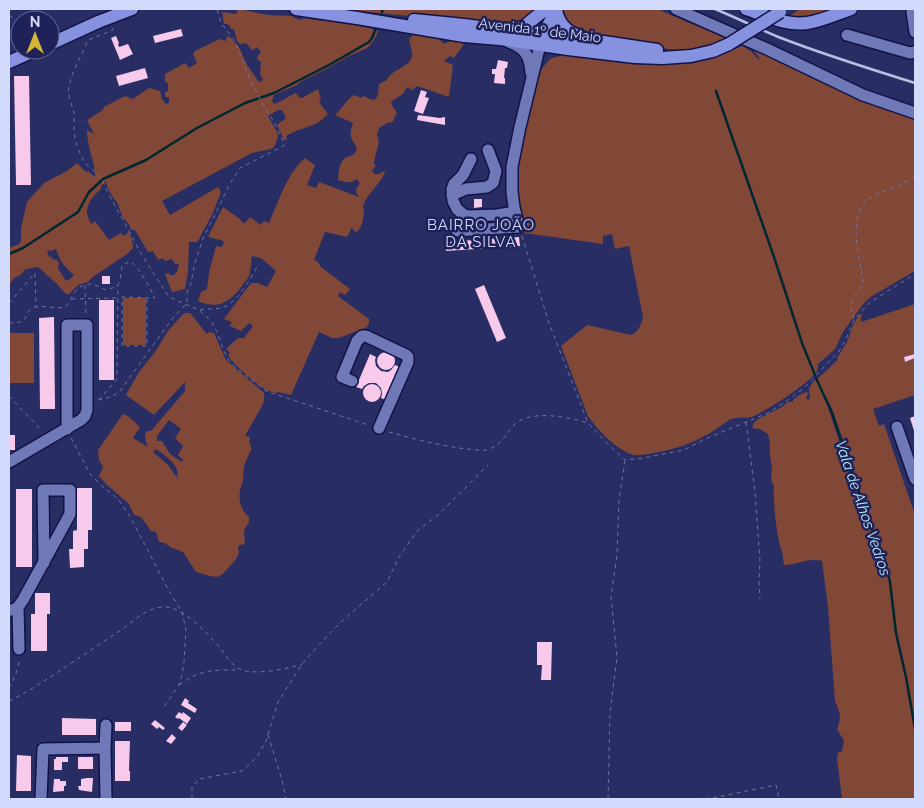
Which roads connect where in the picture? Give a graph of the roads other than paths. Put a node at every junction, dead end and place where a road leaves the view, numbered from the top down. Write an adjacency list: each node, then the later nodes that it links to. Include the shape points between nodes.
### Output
1 (132, 9): 16 (main road)
2 (296, 9): 10 (main road, Avenida 1º de Maio)
3 (549, 9): 12 (main road, via 526,26); 17 (main road, via 551,21); 18 (main road, via 566,30)
4 (670, 9): 11 (street)
5 (676, 9): 11 (street)
6 (746, 9): 7 (main road, via 786,22 805,24)
7 (851, 9)
8 (783, 10): 20 (main road, Avenida 1º de Maio, bridge, via 729,44)
9 (912, 12): 13 (street)
10 (357, 18): 12 (main road, Avenida 1º de Maio, via 429,21); 15 (main road, Avenida 1º de Maio, via 464,36)
11 (699, 20): 22 (street, via 863,94)
12 (513, 31): 17 (main road, Avenida 1º de Maio)
13 (915, 32)
14 (846, 35): 19 (street)
15 (500, 38): 17 (main road, Avenida 1º de Maio); 21 (street, via 522,48 531,64)
16 (60, 40)
17 (542, 40): 18 (main road, Avenida 1º de Maio); 20 (main road, Avenida 1º de Maio, via 568,49 635,57); 21 (street)
18 (596, 41): 20 (main road, Avenida 1º de Maio)
19 (915, 52)
20 (691, 56)
21 (532, 77): 26 (street, via 512,167)
22 (915, 113)
23 (488, 150): 25 (street, via 496,171 493,182 487,187 466,189)
24 (471, 159): 25 (street, via 454,184)
25 (452, 195): 26 (street, via 457,209 464,215)
26 (515, 212): 27 (street, via 519,227)
27 (457, 232)
28 (352, 381): 30 (street, via 342,377 362,336 408,357)
29 (897, 427): 33 (street)
30 (379, 428)
31 (67, 429): 31 (street, via 85,416 93,400 87,325 67,325); 32 (street)
32 (9, 462)
33 (915, 479)
34 (44, 562): 34 (street, via 70,514 70,490 43,490); 35 (street, via 23,600)
35 (13, 609): 36 (street)
36 (19, 649)
37 (106, 724): 38 (street)
38 (105, 748): 39 (street, via 43,749); 40 (street)
39 (41, 799)
40 (106, 799)

